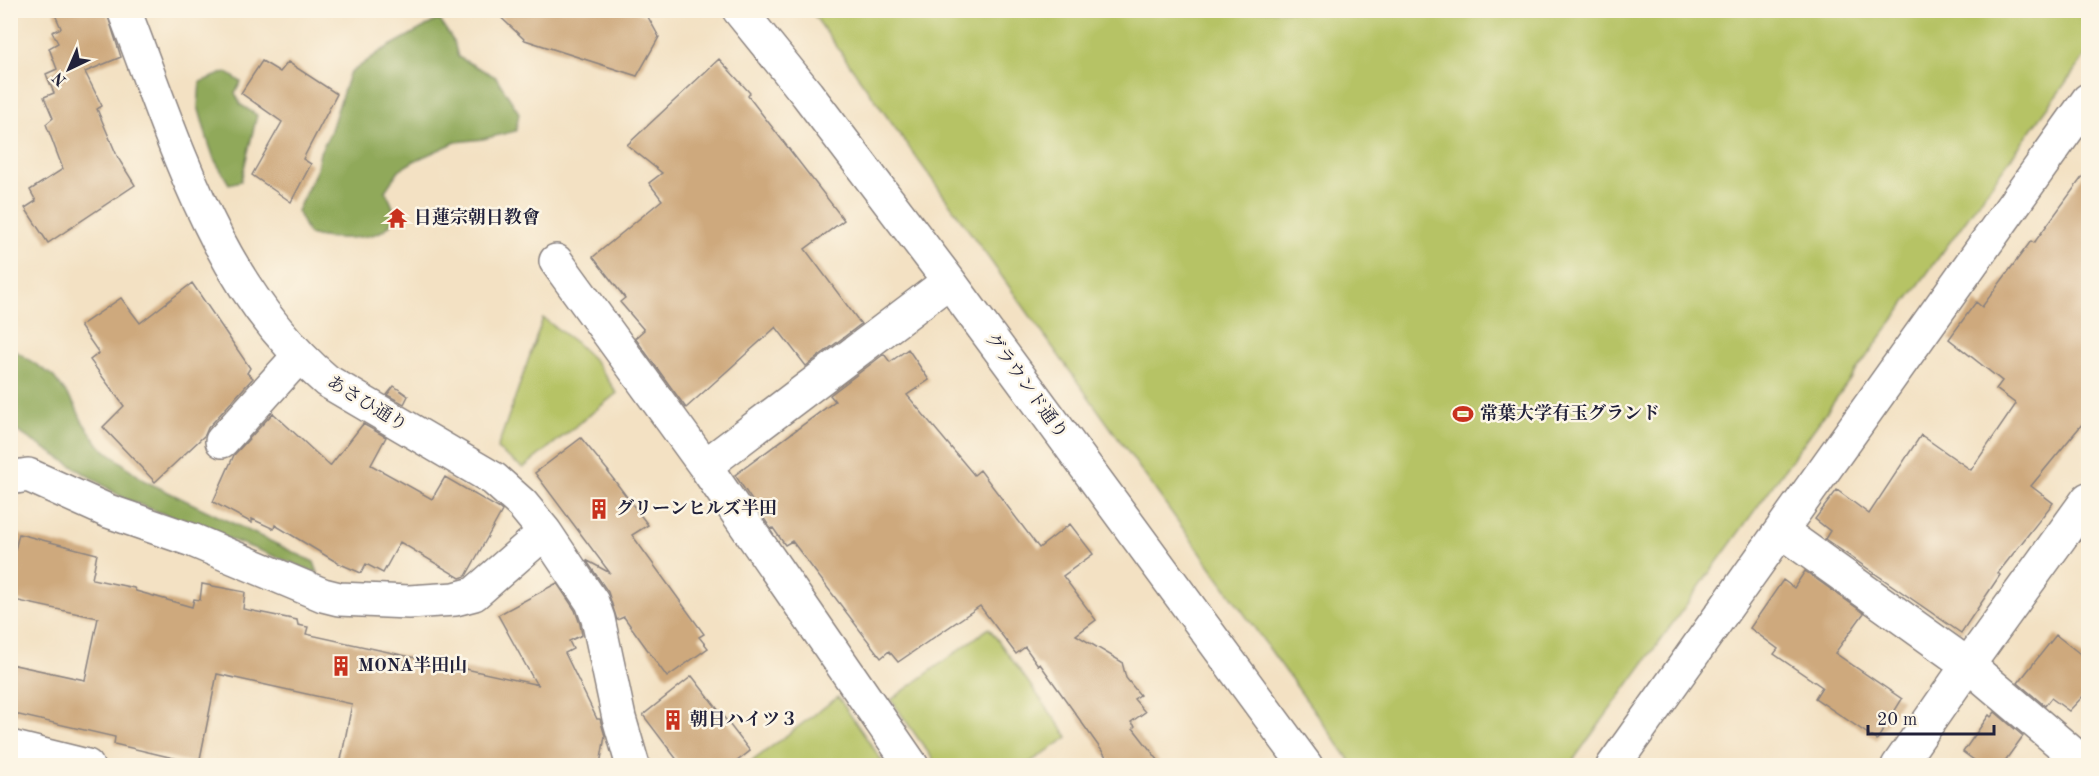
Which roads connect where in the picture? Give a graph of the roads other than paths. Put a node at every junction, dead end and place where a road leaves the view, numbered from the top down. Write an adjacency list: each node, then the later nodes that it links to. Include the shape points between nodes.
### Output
1 (124, 10): 6 (street, あさひ通り, via 220,245 254,301)
2 (739, 10): 5 (street, グラウンド通り)
3 (2088, 100): 11 (street)
4 (556, 261): 8 (street)
5 (949, 281): 8 (street); 18 (street, グラウンド通り)
6 (299, 356): 7 (street); 12 (street, あさひ通り, via 354,399 494,479)
7 (222, 441)
8 (705, 466): 17 (street)
9 (10, 478): 12 (street, via 28,475 108,511 339,599 409,602 474,594)
10 (2088, 499): 13 (street)
11 (1780, 531): 13 (street); 19 (street)
12 (545, 532): 16 (street, あさひ通り, via 592,602)
13 (1968, 665): 20 (street); 21 (street)
14 (10, 747): 15 (street)
15 (87, 765)
16 (633, 765)
17 (912, 765)
18 (1306, 765)
19 (1613, 765)
20 (1898, 765)
21 (2087, 765)

